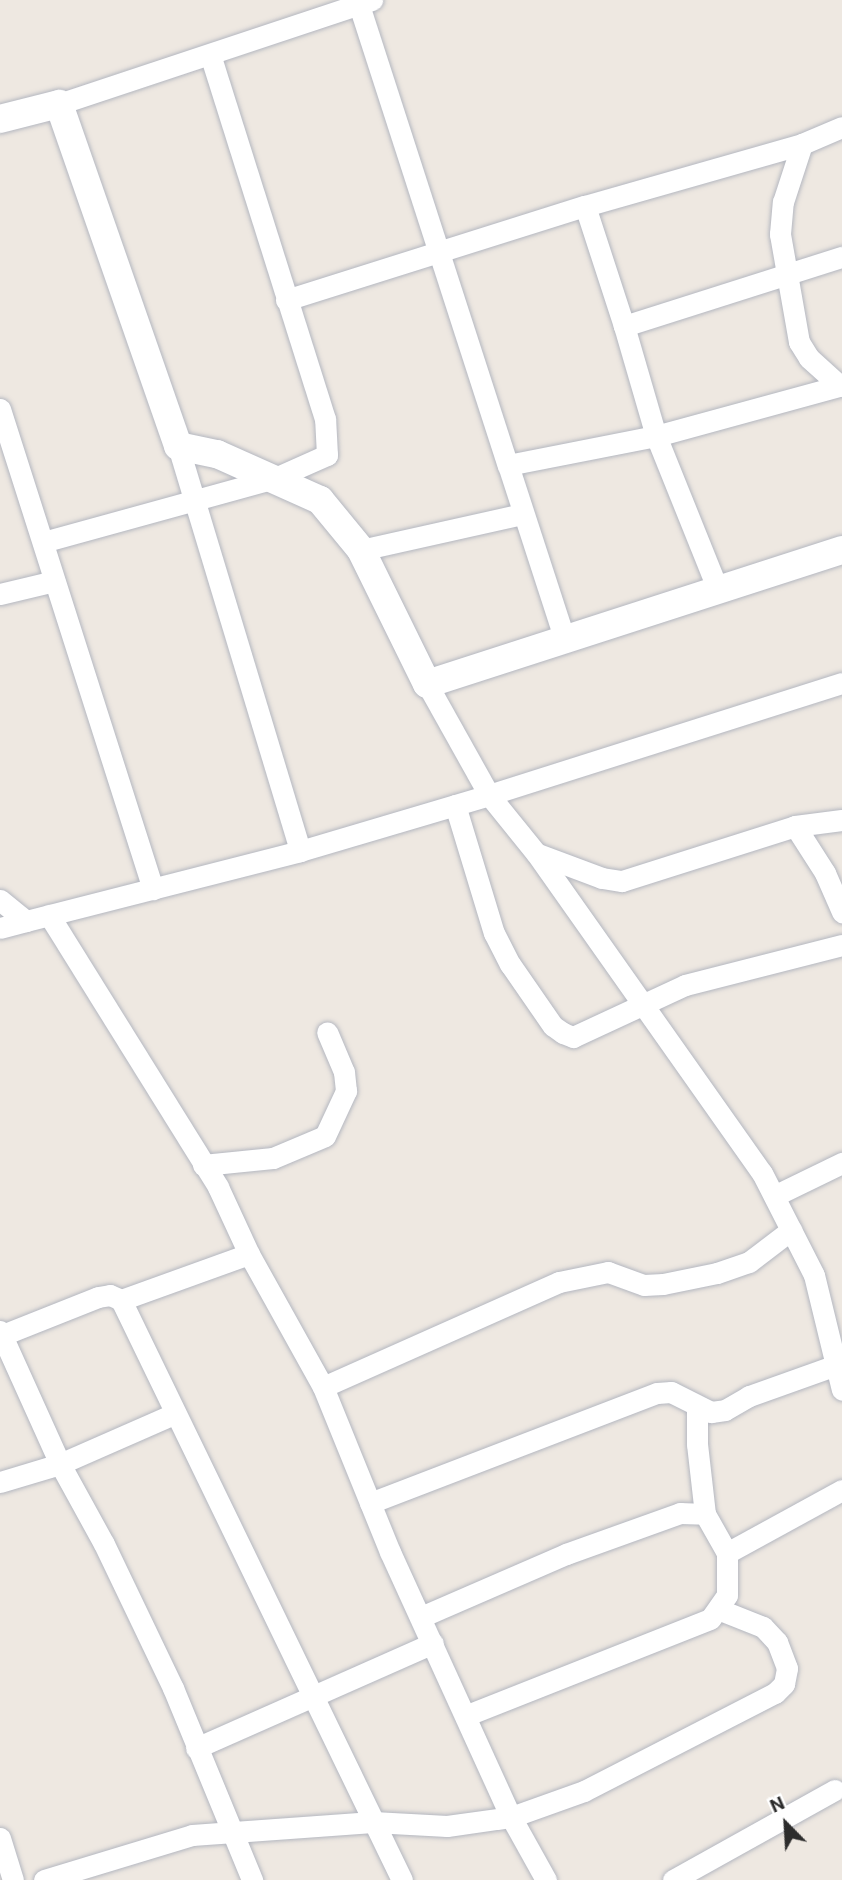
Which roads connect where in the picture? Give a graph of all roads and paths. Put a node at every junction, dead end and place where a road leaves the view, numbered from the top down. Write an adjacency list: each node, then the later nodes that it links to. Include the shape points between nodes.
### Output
1 (365, 2): 2 (street); 8 (street)
2 (210, 55): 3 (street); 11 (street)
3 (59, 104): 4 (street); 16 (street)
4 (0, 119)
5 (842, 127): 6 (street)
6 (802, 144): 7 (street); 10 (street, via 783,202 780,234)
7 (585, 205): 8 (street); 12 (street)
8 (441, 253): 11 (street); 17 (street)
9 (842, 257): 10 (street)
10 (790, 274): 12 (street); 13 (street, via 799,342 809,358)
11 (286, 300): 18 (street, via 326,419 329,445 327,454)
12 (624, 326): 15 (street)
13 (841, 386): 15 (street)
14 (0, 409): 21 (street)
15 (656, 436): 17 (street); 25 (street)
16 (178, 446): 18 (street, via 217,454); 19 (street)
17 (508, 466): 20 (street)
18 (275, 478): 19 (street); 22 (street, via 320,500)
19 (194, 500): 21 (street); 34 (street)
20 (522, 514): 22 (street); 27 (street)
21 (43, 542): 24 (street)
22 (361, 550): 29 (street)
23 (842, 550): 25 (street)
24 (54, 581): 26 (street); 36 (street)
25 (718, 590): 27 (street)
26 (0, 594)
27 (565, 640): 29 (street)
28 (842, 683): 30 (street)
29 (427, 684): 30 (street)
30 (489, 795): 31 (street); 35 (street)
31 (455, 805): 34 (street); 43 (street, via 494,933 553,1026 573,1037)
32 (842, 820): 33 (street)
33 (795, 826): 35 (street, via 622,881 601,878); 38 (street, via 825,873)
34 (300, 851): 36 (street)
35 (536, 853): 43 (street)
36 (153, 889): 39 (street)
37 (0, 900): 40 (street)
38 (842, 912)
39 (49, 915): 40 (street); 46 (street)
40 (26, 921): 41 (street)
41 (0, 928)
42 (842, 945): 43 (street, via 685,985)
43 (643, 1004): 47 (street)
44 (327, 1032): 46 (street, via 344,1072 346,1091 325,1136 273,1158)
45 (842, 1163): 47 (street)
46 (203, 1165): 49 (street)
47 (774, 1196): 48 (street)
48 (791, 1230): 52 (street, via 814,1275); 53 (street, via 749,1262 717,1273 644,1285 608,1272 559,1283)
49 (249, 1254): 50 (street); 53 (street)
50 (121, 1300): 51 (street, via 110,1295 98,1297); 56 (street)
51 (1, 1334): 57 (street)
52 (836, 1365): 54 (street); 55 (street, via 749,1396 725,1410)
53 (323, 1387): 60 (street)
54 (842, 1390)
55 (697, 1408): 60 (street, via 671,1392 657,1392); 61 (street, via 696,1444)
56 (174, 1414): 57 (street); 66 (street)
57 (60, 1464): 58 (street); 68 (street, via 104,1544)
58 (0, 1482)
59 (842, 1490): 62 (street)
60 (370, 1503): 64 (street)
61 (705, 1514): 62 (street); 64 (street, via 680,1513 622,1532)
62 (727, 1553): 63 (street, via 727,1595)
63 (720, 1610): 67 (street, via 697,1625); 70 (street, via 763,1627 777,1642 787,1668 784,1684 653,1758 583,1791)
64 (421, 1617): 65 (street)
65 (433, 1643): 66 (street); 67 (street)
66 (312, 1699): 68 (street); 71 (street)
67 (467, 1715): 70 (street)
68 (196, 1748): 72 (street)
69 (835, 1790): 79 (street)
70 (511, 1817): 71 (street, via 447,1825); 78 (street)
71 (373, 1822): 72 (street); 77 (street)
72 (228, 1830): 75 (street, via 192,1835); 76 (street)
73 (0, 1838): 74 (street)
74 (13, 1880)
75 (44, 1880)
76 (251, 1880)
77 (402, 1880)
78 (546, 1880)
79 (673, 1880)

